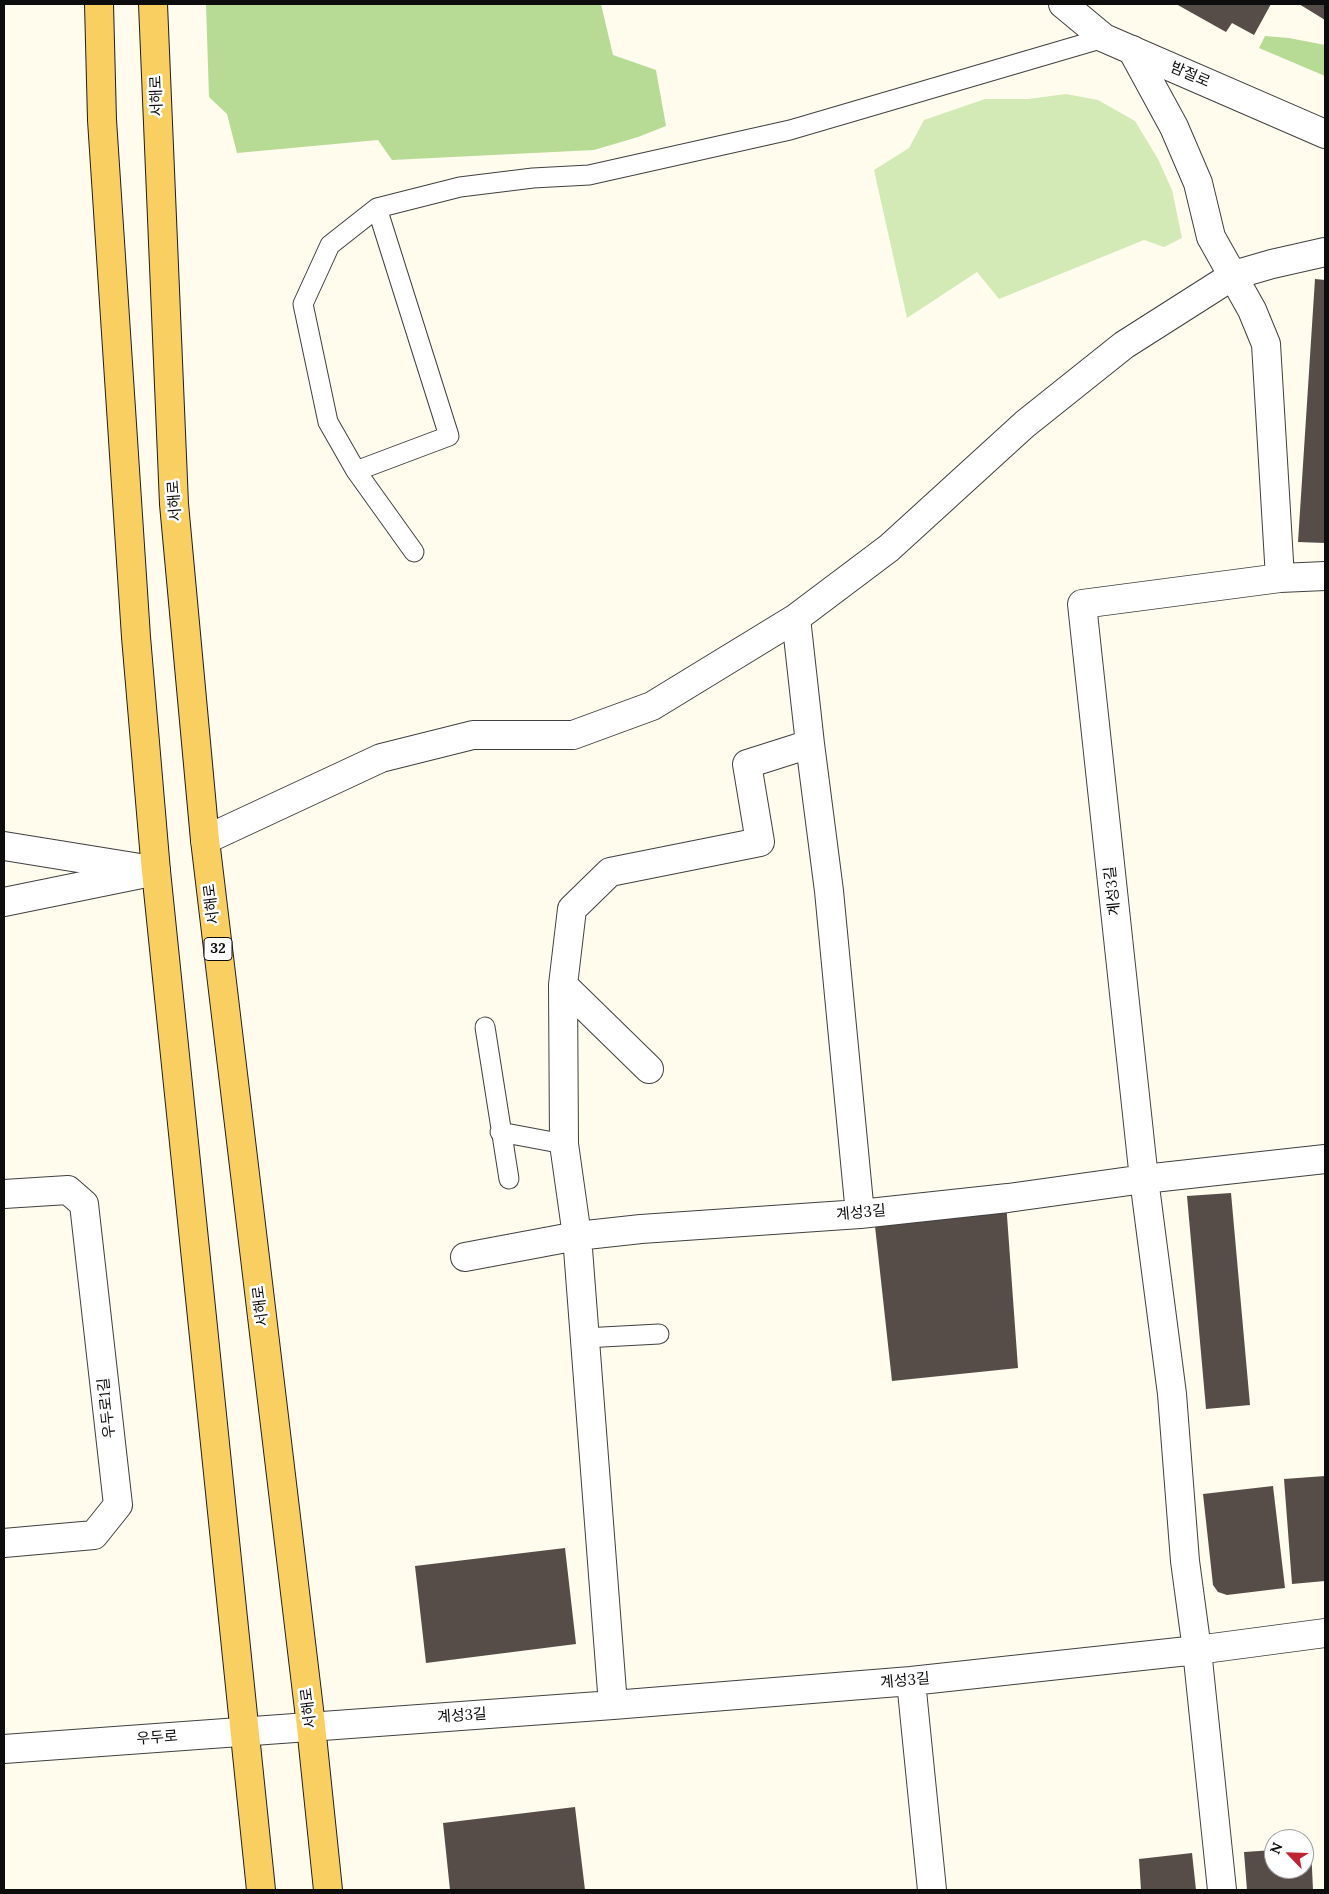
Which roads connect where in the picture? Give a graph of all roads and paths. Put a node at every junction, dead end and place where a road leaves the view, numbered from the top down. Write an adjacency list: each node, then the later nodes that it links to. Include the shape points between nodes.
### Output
1 (99, 4): 18 (main road, via 102,120 136,637)
2 (153, 4): 16 (main road, 서해로 / 32, via 174,504)
3 (1063, 4): 4 (street, 밤절로)
4 (1104, 38): 5 (street, 밤절로); 7 (lane, via 790,130 589,175 460,187)
5 (1132, 50): 6 (street, 밤절로); 9 (street, via 1174,127 1198,183 1211,237)
6 (1325, 134)
7 (377, 208): 10 (lane, via 330,245 303,304 328,422); 10 (lane, via 449,436)
8 (1325, 252): 9 (street)
9 (1234, 275): 13 (street, via 1266,344); 14 (street, via 1124,345 1025,424 889,548)
10 (356, 471): 11 (lane)
11 (414, 552)
12 (1325, 576): 13 (street)
13 (1280, 578): 27 (street, 계성3길, via 1082,604)
14 (796, 618): 15 (street); 16 (street, via 652,706 572,735 474,735 381,758)
15 (810, 744): 20 (street, via 747,764 760,842 610,872 572,909); 29 (street, via 829,891)
16 (205, 840): 39 (main road, 서해로 / 32)
17 (4, 846): 18 (street)
18 (156, 871): 19 (street); 40 (main road)
19 (4, 902)
20 (563, 985): 22 (street); 24 (street)
21 (485, 1027): 23 (lane)
22 (649, 1069)
23 (500, 1132): 24 (lane); 26 (lane)
24 (564, 1144): 30 (street)
25 (1325, 1159): 27 (street, 계성3길)
26 (509, 1179)
27 (1144, 1179): 29 (street, 계성3길); 36 (street, 계성3길, via 1172,1394 1185,1560)
28 (4, 1194): 34 (street, 우두로1길, via 68,1190 84,1204 118,1505 94,1535)
29 (860, 1214): 30 (street, 계성3길)
30 (577, 1236): 31 (street, 계성3길); 33 (street)
31 (465, 1257)
32 (659, 1334): 33 (lane)
33 (584, 1338): 38 (street)
34 (4, 1543)
35 (1325, 1633): 36 (street, 계성3길)
36 (1196, 1650): 37 (street, 계성3길); 45 (street, 계성3길)
37 (911, 1681): 38 (street, 계성3길); 44 (street)
38 (613, 1706): 39 (street, 계성3길)
39 (311, 1726): 40 (street, 우두로); 43 (main road, 서해로 / 32)
40 (245, 1732): 41 (street, 우두로); 42 (main road)
41 (4, 1749)
42 (261, 1890)
43 (328, 1890)
44 (932, 1890)
45 (1222, 1890)

